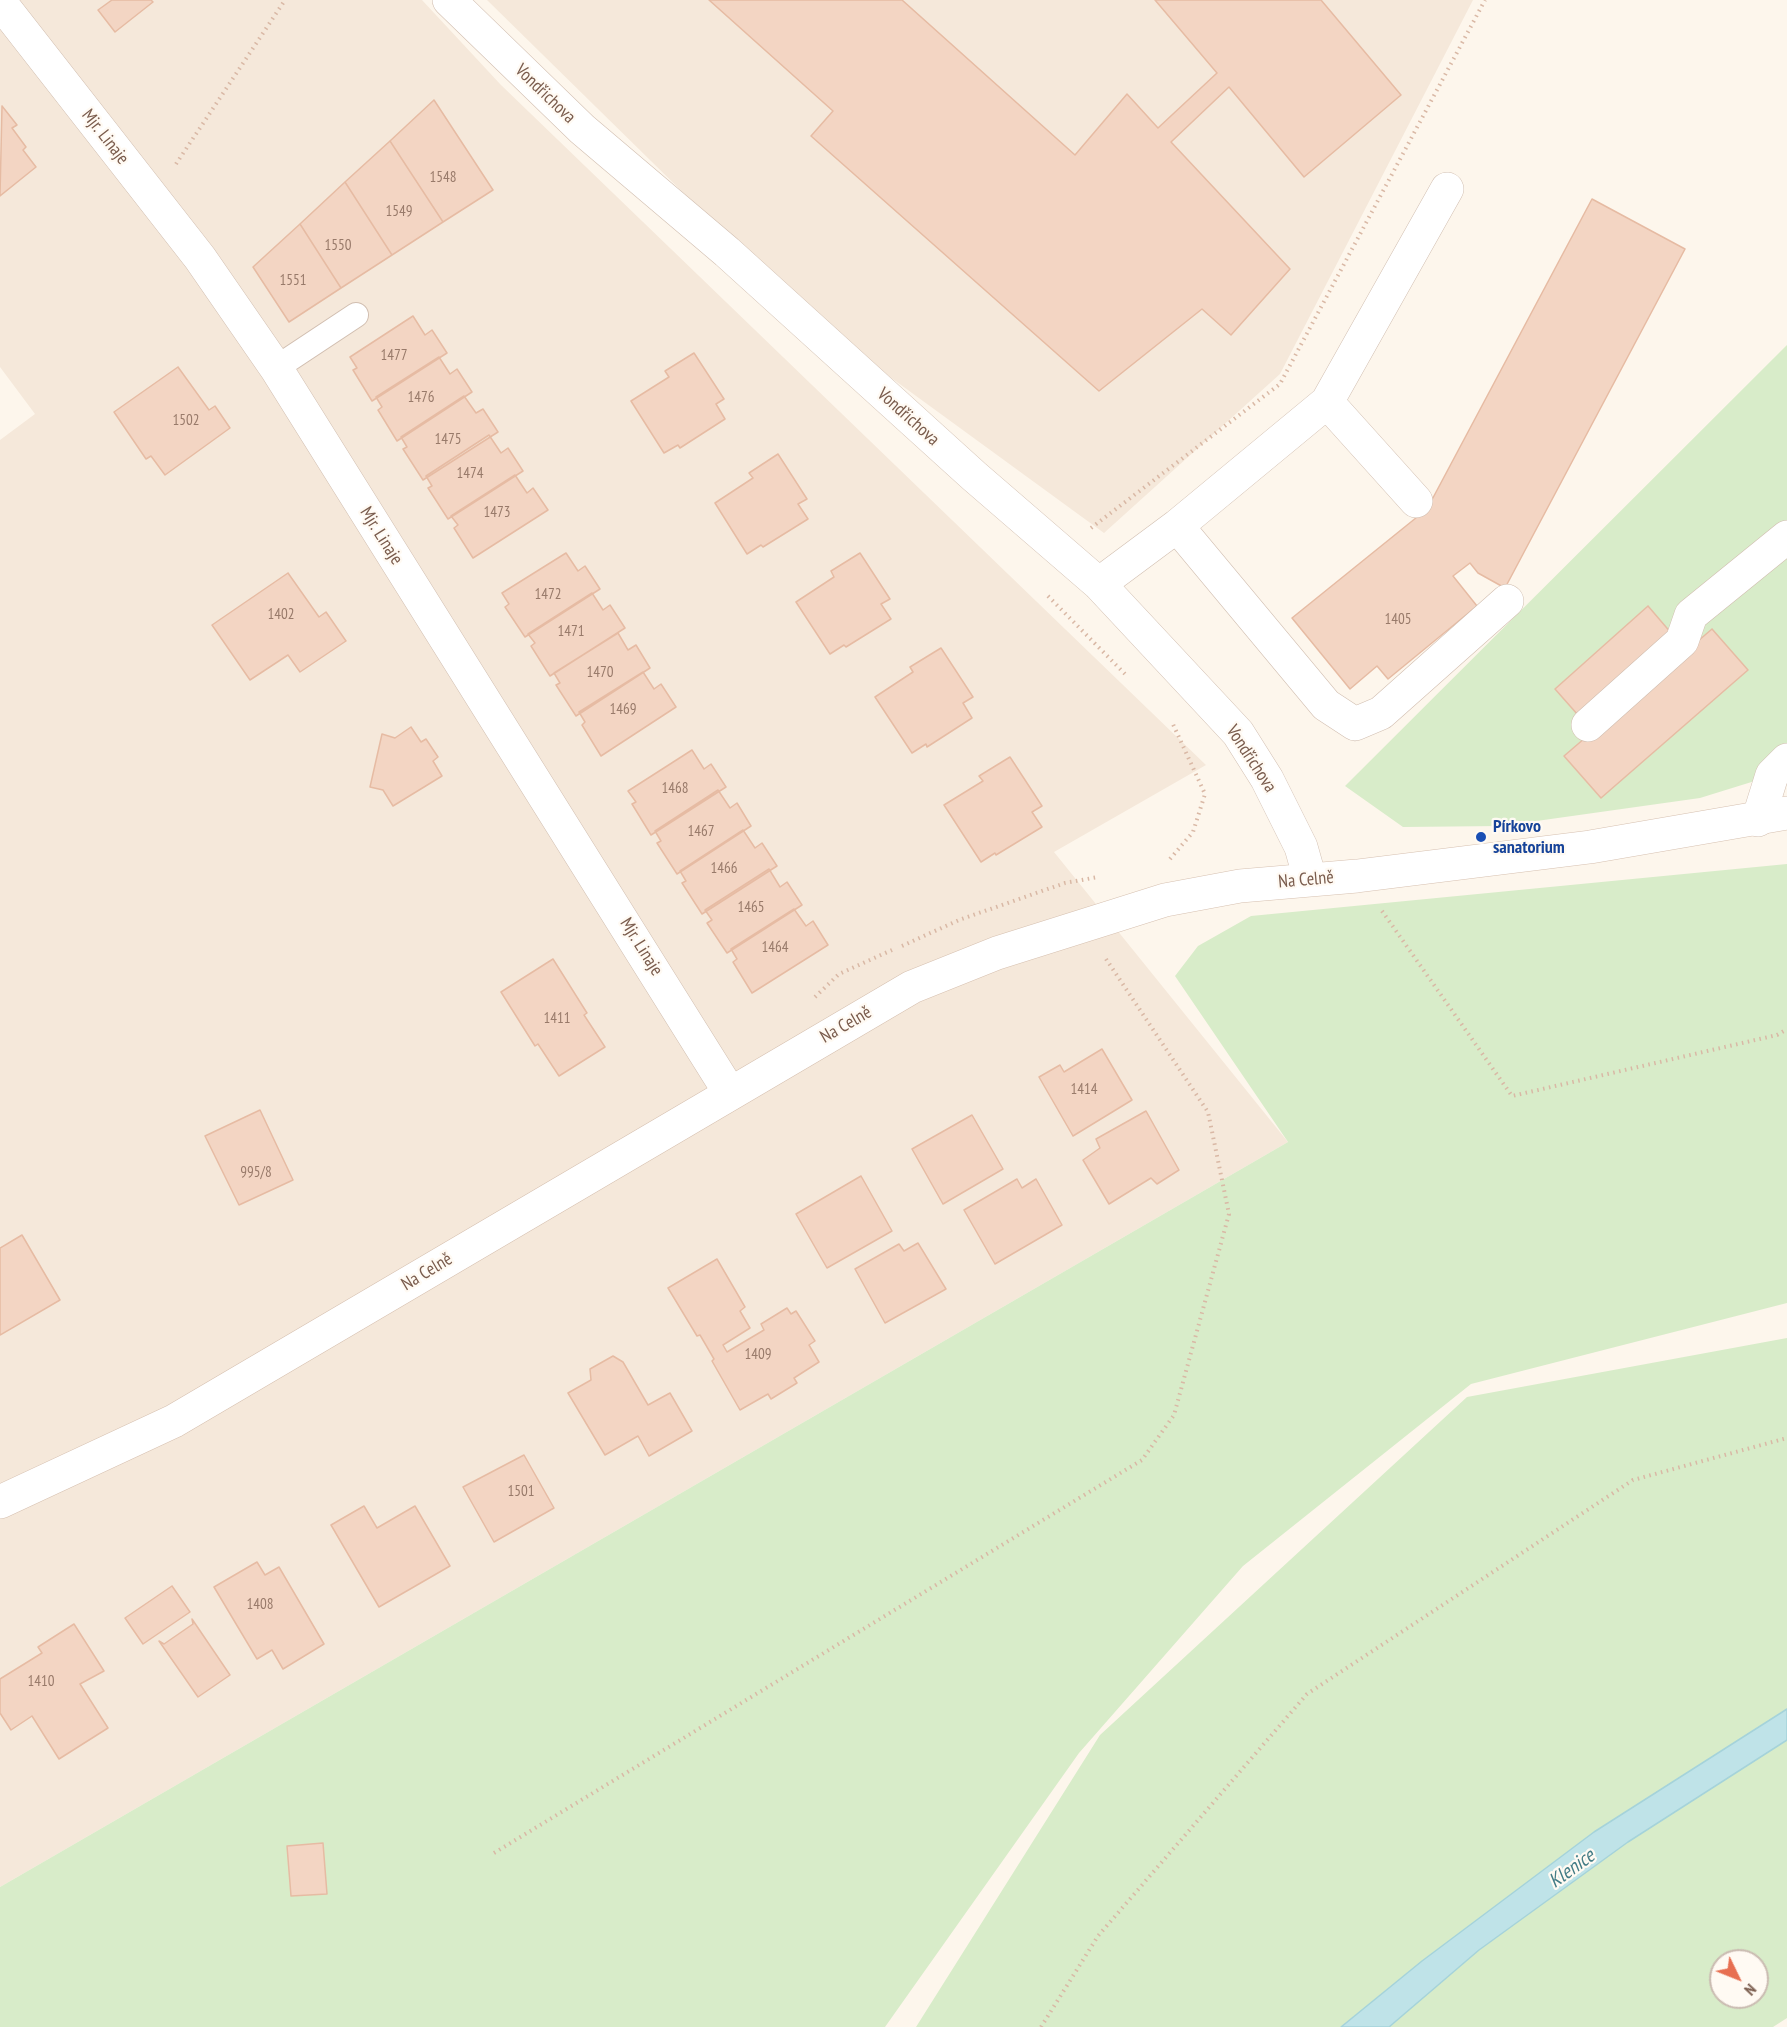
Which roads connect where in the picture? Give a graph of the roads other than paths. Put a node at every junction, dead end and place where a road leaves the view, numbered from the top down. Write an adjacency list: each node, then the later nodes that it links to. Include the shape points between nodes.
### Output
1 (449, 0): 10 (street, Vondřichova, via 582,129 727,252)
2 (0, 2): 5 (street, Mjr. Linaje, via 200,258)
3 (1447, 189): 6 (street)
4 (356, 315): 5 (lane)
5 (276, 369): 16 (street, Mjr. Linaje)
6 (1327, 402): 7 (street); 8 (street)
7 (1416, 501)
8 (1177, 526): 10 (street); 11 (street, via 1326,705 1355,724 1381,713)
9 (1787, 537): 12 (street, via 1691,615 1682,641)
10 (1099, 584): 15 (street, Vondřichova, via 1238,733 1267,779 1301,847)
11 (1507, 601)
12 (1588, 725)
13 (1787, 760): 14 (street, via 1773,775)
14 (1772, 816): 15 (street, Na Celně, via 1590,847)
15 (1310, 879): 16 (street, Na Celně, via 1240,886 1165,900 997,953 912,987)
16 (730, 1093): 17 (street, Na Celně, via 174,1421)
17 (0, 1502)

